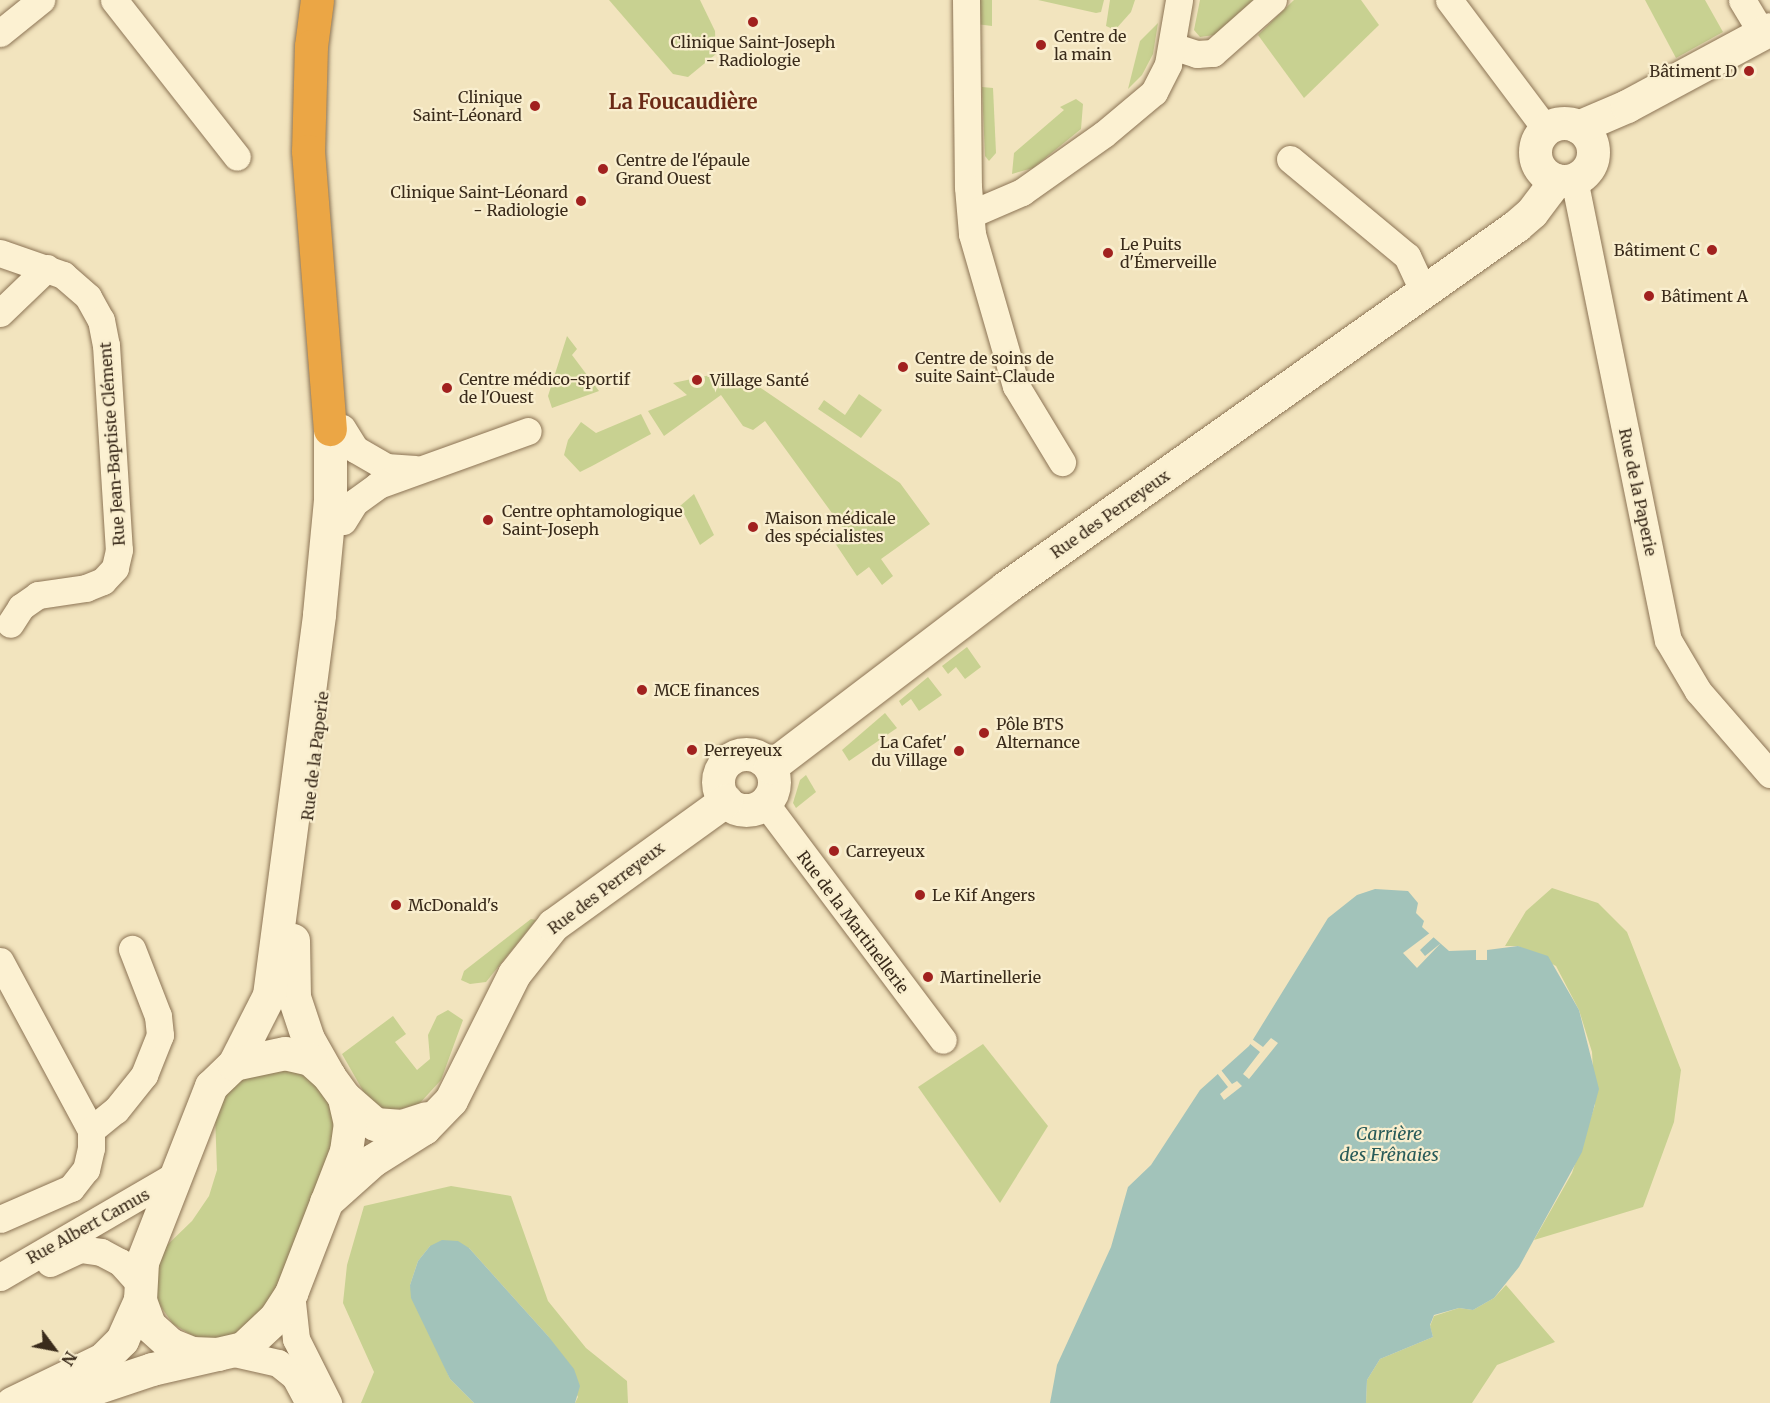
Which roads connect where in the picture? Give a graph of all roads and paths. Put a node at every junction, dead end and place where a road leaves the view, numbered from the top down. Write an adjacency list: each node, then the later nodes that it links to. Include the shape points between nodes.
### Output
1 (41, 0): 12 (street)
2 (114, 0): 16 (street)
3 (306, 0): 19 (highway, via 299,55 297,132)
4 (317, 0): 13 (highway)
5 (330, 0): 13 (highway)
6 (966, 0): 20 (street)
7 (1179, 0): 14 (street)
8 (1273, 0): 14 (street, via 1213,53 1197,54)
9 (1449, 0): 15 (street)
10 (1742, 0): 11 (street)
11 (1766, 31): 15 (main road)
12 (0, 33)
13 (317, 46): 19 (highway, via 308,99); 25 (highway)
14 (1172, 46): 20 (street, via 1160,85 1134,109 1022,192)
15 (1572, 133): 18 (main road, Rue des Perreyeux, via 1588,167); 18 (main road, via 1536,147)
16 (237, 157)
17 (1290, 159): 23 (street, via 1407,256)
18 (1556, 175): 23 (main road, Rue des Perreyeux, via 1532,212); 32 (street, Rue de la Paperie, via 1668,640 1698,691)
19 (312, 212): 25 (highway)
20 (971, 214): 27 (street, via 976,253 1016,386)
21 (0, 254): 22 (street, Rue Jean-Baptiste Clément)
22 (47, 268): 24 (street); 30 (street, Rue Jean-Baptiste Clément, via 63,275 88,297 104,332 119,550 115,568 103,581 86,588 38,595 21,607)
23 (1423, 290): 31 (main road, Rue des Perreyeux, via 1006,587)
24 (0, 313)
25 (336, 429): 28 (street, via 355,449 386,467); 29 (main road, Rue de la Paperie); 38 (main road, via 319,614 269,995)
26 (528, 431): 28 (street)
27 (1062, 462)
28 (422, 469): 29 (street, via 378,485 355,502)
29 (343, 521): 39 (main road, Rue de la Paperie, via 293,944 294,998 308,1039)
30 (10, 624)
31 (770, 767): 33 (main road, via 750,754 728,761 719,780); 34 (main road, via 774,786)
32 (1770, 774)
33 (726, 800): 34 (main road, via 746,810); 40 (main road, Rue des Perreyeux, via 567,912 538,939 491,1015 457,1091)
34 (765, 803): 37 (street, Rue de la Martinellerie)
35 (132, 949): 41 (street, via 158,1016 160,1035 144,1075 116,1110)
36 (0, 961): 41 (street)
37 (943, 1040)
38 (234, 1064): 39 (main road, via 285,1053 310,1059); 42 (main road, via 211,1086)
39 (337, 1086): 40 (main road, via 366,1118 383,1126); 43 (main road, via 351,1124 346,1150)
40 (433, 1117): 43 (main road, Rue des Perreyeux, via 424,1128 350,1178)
41 (91, 1130): 44 (street, via 86,1169 71,1188)
42 (175, 1175): 45 (street, Rue Albert Camus); 47 (main road, via 142,1262)
43 (326, 1202): 48 (main road)
44 (0, 1219)
45 (0, 1277)
46 (0, 1292): 47 (street, Rue Albert Camus, via 80,1249 111,1256)
47 (140, 1292): 49 (main road, via 149,1325 170,1344 192,1353); 50 (main road, via 122,1340 103,1359)
48 (291, 1293): 49 (main road, via 256,1338); 53 (street, via 296,1339)
49 (224, 1353): 51 (main road, via 152,1369); 52 (street, via 278,1363 295,1377)
50 (12, 1403)
51 (50, 1403)
52 (309, 1403)
53 (328, 1403)

